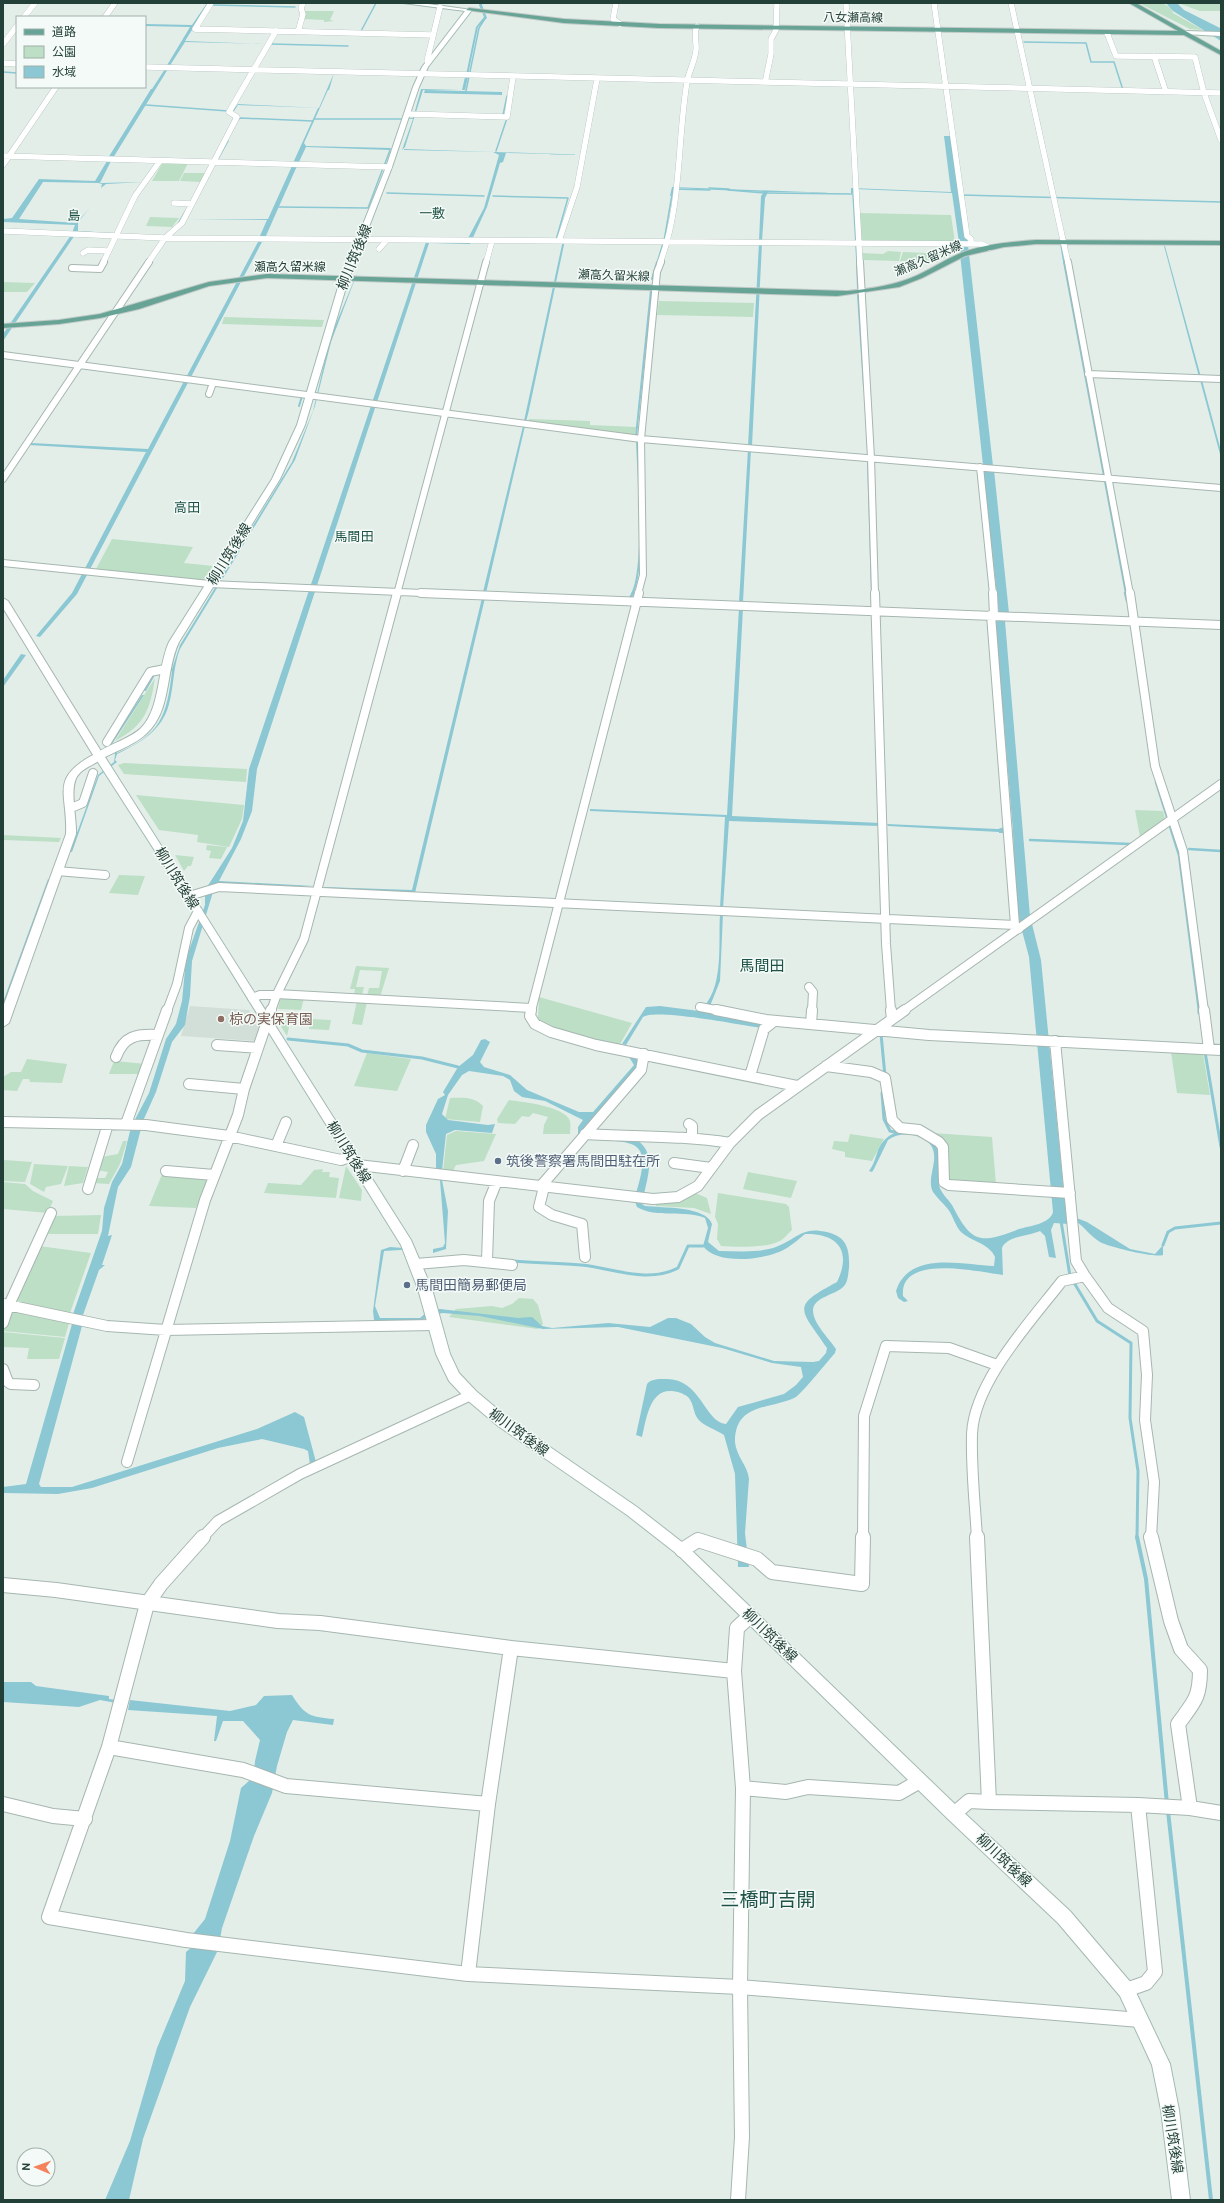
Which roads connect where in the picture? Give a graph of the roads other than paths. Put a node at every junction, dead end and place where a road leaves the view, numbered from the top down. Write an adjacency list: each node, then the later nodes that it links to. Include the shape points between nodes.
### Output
1 (35, 3): 16 (street)
2 (115, 3): 17 (street)
3 (212, 3): 24 (street, via 195,29)
4 (302, 3): 26 (street, via 303,14)
5 (406, 3): 13 (main road)
6 (474, 3): 15 (main road)
7 (616, 3): 18 (street, via 613,19)
8 (777, 3): 21 (street)
9 (846, 3): 22 (street)
10 (934, 3): 23 (street)
11 (1011, 3): 25 (street)
12 (1132, 3): 28 (main road)
13 (429, 4): 14 (main road)
14 (440, 7): 15 (main road); 30 (street)
15 (469, 10): 18 (main road, 八女瀬高線); 39 (main road, 柳川筑後線)
16 (25, 16)
17 (106, 16)
18 (620, 24): 19 (main road, 八女瀬高線)
19 (697, 26): 21 (main road, 八女瀬高線); 42 (street, via 694,32 696,48)
20 (16, 27): 31 (street)
21 (776, 27): 22 (main road, 八女瀬高線); 43 (street, via 771,39 771,54)
22 (848, 28): 23 (main road, 八女瀬高線); 44 (street)
23 (939, 30): 25 (main road, 八女瀬高線); 45 (street)
24 (276, 31): 26 (street); 38 (street)
25 (1017, 31): 27 (main road, 八女瀬高線); 47 (street)
26 (298, 32): 30 (street)
27 (1107, 32): 28 (main road, 八女瀬高線); 33 (street, via 1116,56)
28 (1186, 33): 29 (main road); 32 (main road)
29 (1221, 34)
30 (433, 36): 34 (street)
31 (3, 44)
32 (1221, 53)
33 (1154, 56): 48 (street); 49 (street, via 1195,58)
34 (427, 61)
35 (3, 63): 36 (street)
36 (16, 64)
37 (146, 67): 38 (street)
38 (253, 70): 39 (street); 55 (street, via 229,112 237,117)
39 (422, 75): 40 (street); 51 (main road, 柳川筑後線)
40 (513, 77): 41 (street); 51 (street, via 507,117)
41 (596, 79): 42 (street); 70 (street, via 577,187)
42 (687, 82): 43 (street); 71 (street, via 677,187)
43 (765, 83): 44 (street)
44 (851, 85): 45 (street); 73 (street)
45 (946, 87): 47 (street); 75 (street, via 967,236)
46 (55, 88): 53 (street)
47 (1031, 89): 48 (street); 72 (street)
48 (1166, 92): 49 (street)
49 (1204, 93): 50 (street); 52 (street)
50 (1221, 93)
51 (408, 114): 57 (main road, 柳川筑後線)
52 (1221, 140)
53 (6, 156): 54 (street); 56 (street)
54 (160, 161): 55 (street); 63 (street, via 135,196)
55 (214, 163): 57 (street); 59 (street)
56 (3, 165)
57 (389, 167): 65 (main road, 柳川筑後線)
58 (174, 203): 59 (street)
59 (192, 204): 64 (street, via 182,223)
60 (3, 231): 63 (street)
61 (439, 233): 67 (street)
62 (528, 234): 69 (street)
63 (117, 236): 64 (street); 78 (street)
64 (165, 238): 65 (street); 85 (street)
65 (360, 240): 66 (street); 81 (main road, 柳川筑後線)
66 (387, 240): 67 (street); 77 (street)
67 (439, 240): 68 (street)
68 (492, 241): 69 (street); 82 (street)
69 (526, 241): 70 (street)
70 (559, 241): 71 (street)
71 (668, 242): 73 (street); 83 (street, via 657,272)
72 (1064, 242): 74 (main road, 瀬高久留米線); 76 (main road, 瀬高久留米線); 89 (street)
73 (858, 243): 75 (street); 84 (street)
74 (1221, 243)
75 (971, 244): 76 (street, via 982,244)
76 (989, 248): 84 (main road, 瀬高久留米線, via 959,256 916,279 896,286)
77 (379, 250)
78 (108, 251): 79 (street, via 88,250); 80 (street, via 100,269)
79 (83, 253)
80 (72, 268)
81 (352, 278): 82 (main road, 瀬高久留米線); 85 (main road, 瀬高久留米線, via 283,276 236,279 203,286); 95 (main road, 柳川筑後線)
82 (481, 282): 83 (main road, 瀬高久留米線); 96 (street)
83 (656, 289): 84 (main road, 瀬高久留米線, via 818,294); 97 (street)
84 (861, 292): 98 (street)
85 (115, 313): 86 (main road, 瀬高久留米線, via 67,321); 88 (street)
86 (8, 326)
87 (3, 355): 88 (street)
88 (80, 365): 91 (street); 101 (street)
89 (1088, 374): 90 (street); 100 (street)
90 (1221, 379)
91 (213, 383): 92 (street); 93 (street)
92 (245, 387): 94 (street); 95 (street)
93 (208, 394)
94 (242, 395)
95 (310, 395): 96 (street); 104 (main road, 柳川筑後線, via 301,425 279,472)
96 (446, 413): 97 (street); 105 (street)
97 (641, 439): 98 (street); 107 (street, via 644,575)
98 (871, 458): 99 (street); 108 (street)
99 (980, 467): 100 (street); 109 (street, via 993,585)
100 (1108, 478): 102 (street); 110 (street)
101 (3, 479)
102 (1221, 488)
103 (3, 563): 104 (street)
104 (210, 584): 105 (street); 112 (main road, 柳川筑後線, via 174,642)
105 (398, 591): 107 (street); 121 (street)
106 (3, 601): 114 (main road)
107 (637, 601): 108 (street); 123 (street)
108 (876, 610): 109 (street); 125 (street)
109 (993, 615): 110 (street); 126 (street)
110 (1135, 621): 111 (street); 118 (street, via 1155,766)
111 (1221, 625)
112 (164, 669): 113 (street, via 150,672); 114 (main road, 柳川筑後線, via 160,701 153,720 144,731)
113 (107, 742)
114 (99, 756): 117 (main road, via 72,774 66,788); 122 (main road, 柳川筑後線)
115 (93, 773): 117 (street, via 83,803)
116 (1221, 784): 118 (street)
117 (71, 808): 119 (main road, via 71,834)
118 (1172, 819): 126 (street); 142 (street, via 1183,851)
119 (57, 872): 120 (street); 135 (main road)
120 (105, 875)
121 (318, 892): 122 (street, via 219,887); 123 (street); 128 (street, via 304,939)
122 (189, 896): 124 (main road, 柳川筑後線)
123 (560, 903): 125 (street); 131 (street)
124 (198, 911): 129 (main road, 柳川筑後線); 138 (street, via 191,921 180,974)
125 (887, 920): 126 (street); 132 (street, via 886,944)
126 (1018, 927): 132 (street)
127 (809, 986): 136 (street, via 813,992)
128 (276, 994): 129 (street); 131 (street); 133 (street)
129 (252, 998): 133 (main road, 柳川筑後線)
130 (700, 1007): 134 (street)
131 (531, 1008): 144 (street, via 530,1016 535,1024 551,1032 596,1045)
132 (892, 1019): 137 (street)
133 (266, 1020): 141 (street); 162 (main road, 柳川筑後線)
134 (774, 1021): 136 (street); 147 (street, via 764,1029)
135 (3, 1023)
136 (811, 1024): 137 (street)
137 (878, 1029): 139 (street, via 930,1035); 146 (street)
138 (157, 1035): 145 (street, via 135,1035 126,1038 120,1045); 154 (street)
139 (1055, 1041): 142 (street); 171 (street)
140 (217, 1045): 141 (street)
141 (258, 1048): 150 (street)
142 (1209, 1049): 143 (street)
143 (1221, 1050)
144 (644, 1054): 147 (street); 156 (street, via 641,1070)
145 (116, 1057)
146 (826, 1066): 149 (street); 171 (street, via 871,1072 885,1078 892,1120 900,1128 919,1130 939,1142 943,1147 944,1182 949,1185)
147 (750, 1076): 149 (street)
148 (189, 1084): 150 (street)
149 (797, 1086): 159 (street, via 758,1115)
150 (244, 1089): 157 (street, via 238,1115)
151 (3, 1122): 153 (street)
152 (286, 1122): 161 (street)
153 (108, 1124): 154 (street); 170 (street)
154 (126, 1124): 157 (street, via 146,1124)
155 (689, 1124): 158 (street, via 692,1126)
156 (585, 1134): 158 (street, via 656,1138); 169 (street)
157 (229, 1136): 161 (street); 167 (street)
158 (692, 1137): 159 (street)
159 (730, 1143): 164 (street)
160 (413, 1145): 166 (street)
161 (276, 1146): 162 (street, via 341,1160)
162 (355, 1160): 166 (street); 175 (main road, 柳川筑後線)
163 (674, 1162): 164 (street)
164 (711, 1168): 169 (street, via 698,1186 678,1197 653,1199)
165 (166, 1171): 167 (street)
166 (403, 1171): 168 (street)
167 (214, 1175): 181 (street)
168 (498, 1181): 169 (street); 174 (street, via 489,1201)
169 (543, 1186): 173 (street, via 539,1207 547,1213 582,1224)
170 (88, 1189)
171 (1070, 1193): 177 (street, via 1076,1261)
172 (51, 1213): 178 (street)
173 (585, 1257)
174 (487, 1261): 175 (street, via 436,1260); 176 (street)
175 (416, 1264): 180 (main road, 柳川筑後線)
176 (512, 1265)
177 (1085, 1276): 182 (street, via 1062,1281); 200 (street, via 1108,1308 1143,1331 1147,1375 1145,1420 1154,1482 1150,1533 1171,1621 1181,1649 1200,1670 1197,1699 1178,1724)
178 (6, 1305): 179 (street); 181 (street, via 107,1326)
179 (3, 1323)
180 (433, 1325): 181 (street); 185 (main road, 柳川筑後線, via 454,1377)
181 (166, 1330): 186 (street)
182 (997, 1365): 187 (street, via 949,1348 886,1346 864,1416 862,1584 772,1572 758,1559 698,1540); 196 (street, via 981,1397 972,1433)
183 (3, 1369): 184 (street, via 11,1384)
184 (34, 1385)
185 (471, 1396): 187 (main road, 柳川筑後線, via 503,1422 632,1511); 189 (street, via 300,1474 218,1521 161,1584)
186 (127, 1462)
187 (682, 1550): 190 (main road, 柳川筑後線)
188 (3, 1585): 189 (street)
189 (147, 1604): 191 (street); 193 (street)
190 (750, 1616): 192 (street, via 738,1628); 194 (main road, 柳川筑後線)
191 (511, 1648): 192 (street); 198 (street)
192 (734, 1671): 195 (street)
193 (109, 1747): 198 (street, via 243,1770 286,1786); 203 (street)
194 (920, 1781): 195 (street, via 899,1793 808,1787 786,1792); 202 (main road, 柳川筑後線)
195 (743, 1788): 205 (street)
196 (989, 1802): 199 (street); 202 (street, via 969,1801)
197 (3, 1804): 203 (street, via 53,1816)
198 (488, 1804): 204 (street)
199 (1138, 1805): 200 (street); 206 (street, via 1155,1972 1146,1983)
200 (1190, 1808): 201 (street)
201 (1221, 1813)
202 (954, 1814): 206 (main road, 柳川筑後線, via 1064,1917)
203 (85, 1819): 204 (street, via 49,1917 186,1940)
204 (468, 1974): 205 (street)
205 (740, 1986): 207 (street); 208 (street, via 742,2137)
206 (1126, 1990): 207 (main road, 柳川筑後線)
207 (1140, 2020): 209 (main road, 柳川筑後線, via 1161,2064 1170,2110)
208 (738, 2200)
209 (1181, 2200)

